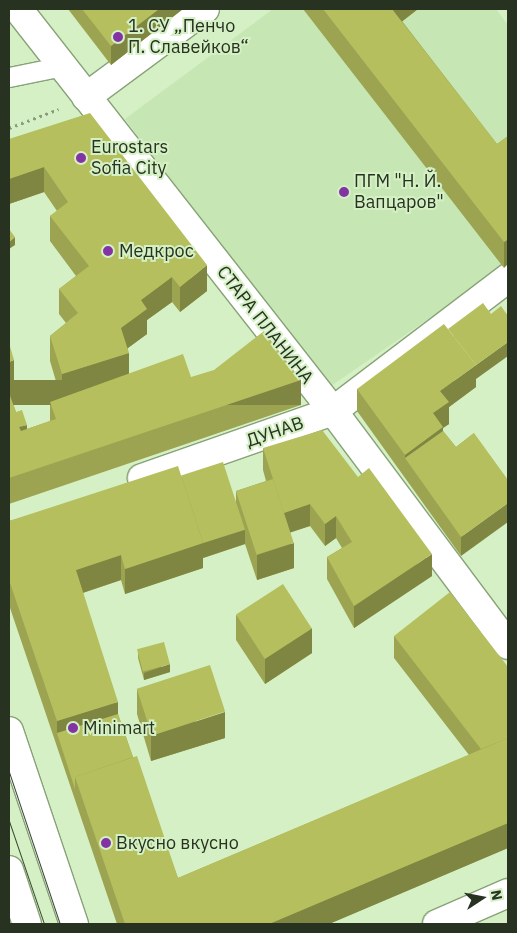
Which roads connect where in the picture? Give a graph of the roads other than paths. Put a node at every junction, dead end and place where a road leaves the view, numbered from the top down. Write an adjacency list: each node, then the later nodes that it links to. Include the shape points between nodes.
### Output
1 (18, 9): 3 (street, СТАРА ПЛАНИНА)
2 (205, 9): 5 (street)
3 (62, 66): 4 (lane); 5 (street, СТАРА ПЛАНИНА)
4 (9, 77)
5 (86, 97): 7 (street, СТАРА ПЛАНИНА)
6 (508, 278): 7 (street, ДУНАВ)
7 (333, 411): 8 (street, ДУНАВ); 9 (street, СТАРА ПЛАНИНА)
8 (120, 486)
9 (508, 644)
10 (9, 731): 14 (street)
11 (9, 870): 13 (street)
12 (508, 892): 15 (street)
13 (27, 924)
14 (74, 924)
15 (437, 924)

